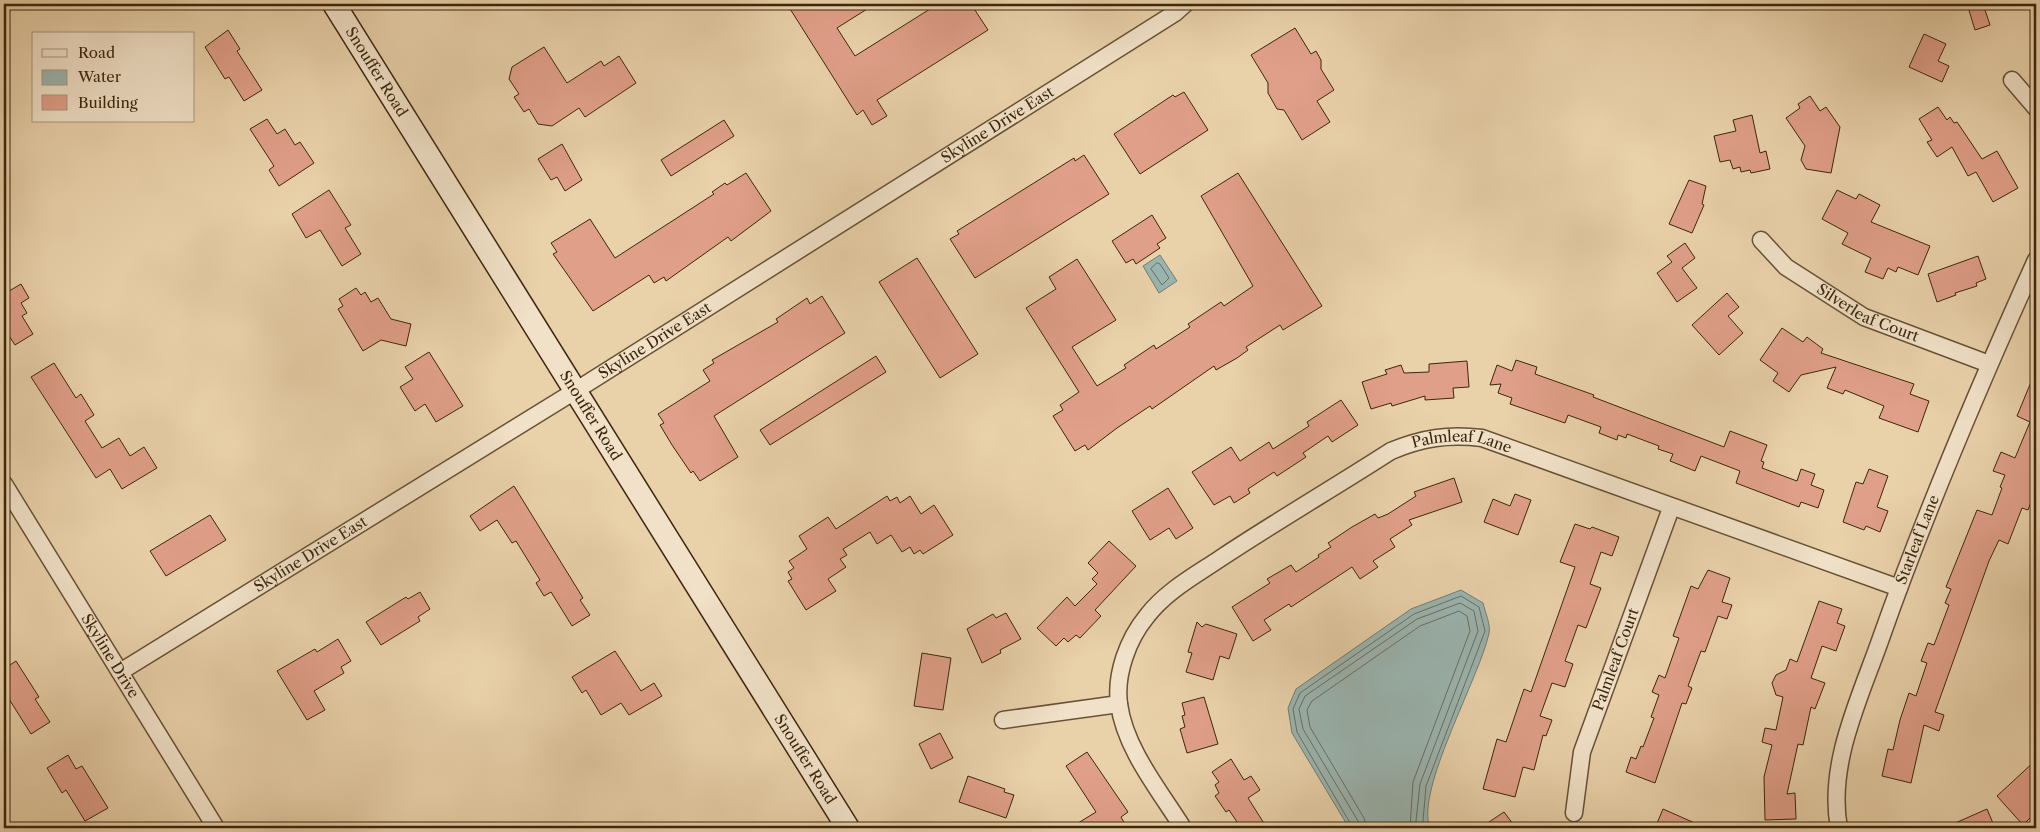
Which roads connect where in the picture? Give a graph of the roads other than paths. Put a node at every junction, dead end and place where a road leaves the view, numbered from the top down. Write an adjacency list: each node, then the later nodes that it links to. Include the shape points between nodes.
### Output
1 (334, 4): 8 (main road, Snouffer Road)
2 (1185, 4): 8 (street, Skyline Drive East)
3 (2012, 80): 4 (street)
4 (2036, 108)
5 (1761, 240): 7 (street, Silverleaf Court, via 1786,268 1864,317)
6 (2036, 260): 7 (street, Starleaf Lane)
7 (1989, 364): 11 (street, Starleaf Lane)
8 (575, 391): 12 (street, Skyline Drive East); 17 (main road, Snouffer Road)
9 (4, 484): 12 (street, Skyline Drive)
10 (1671, 508): 11 (street, Palmleaf Lane); 13 (street, Palmleaf Lane, via 1482,438 1435,436 1414,442 1392,451 1170,592 1147,616 1124,657); 15 (street, Palmleaf Court, via 1582,752)
11 (1899, 588): 19 (street, Starleaf Lane, via 1842,755 1837,787)
12 (120, 672): 16 (street, Skyline Drive)
13 (1119, 704): 14 (street); 18 (street, via 1136,752)
14 (1002, 720)
15 (1574, 813)
16 (216, 828)
17 (848, 828)
18 (1183, 828)
19 (1839, 828)

